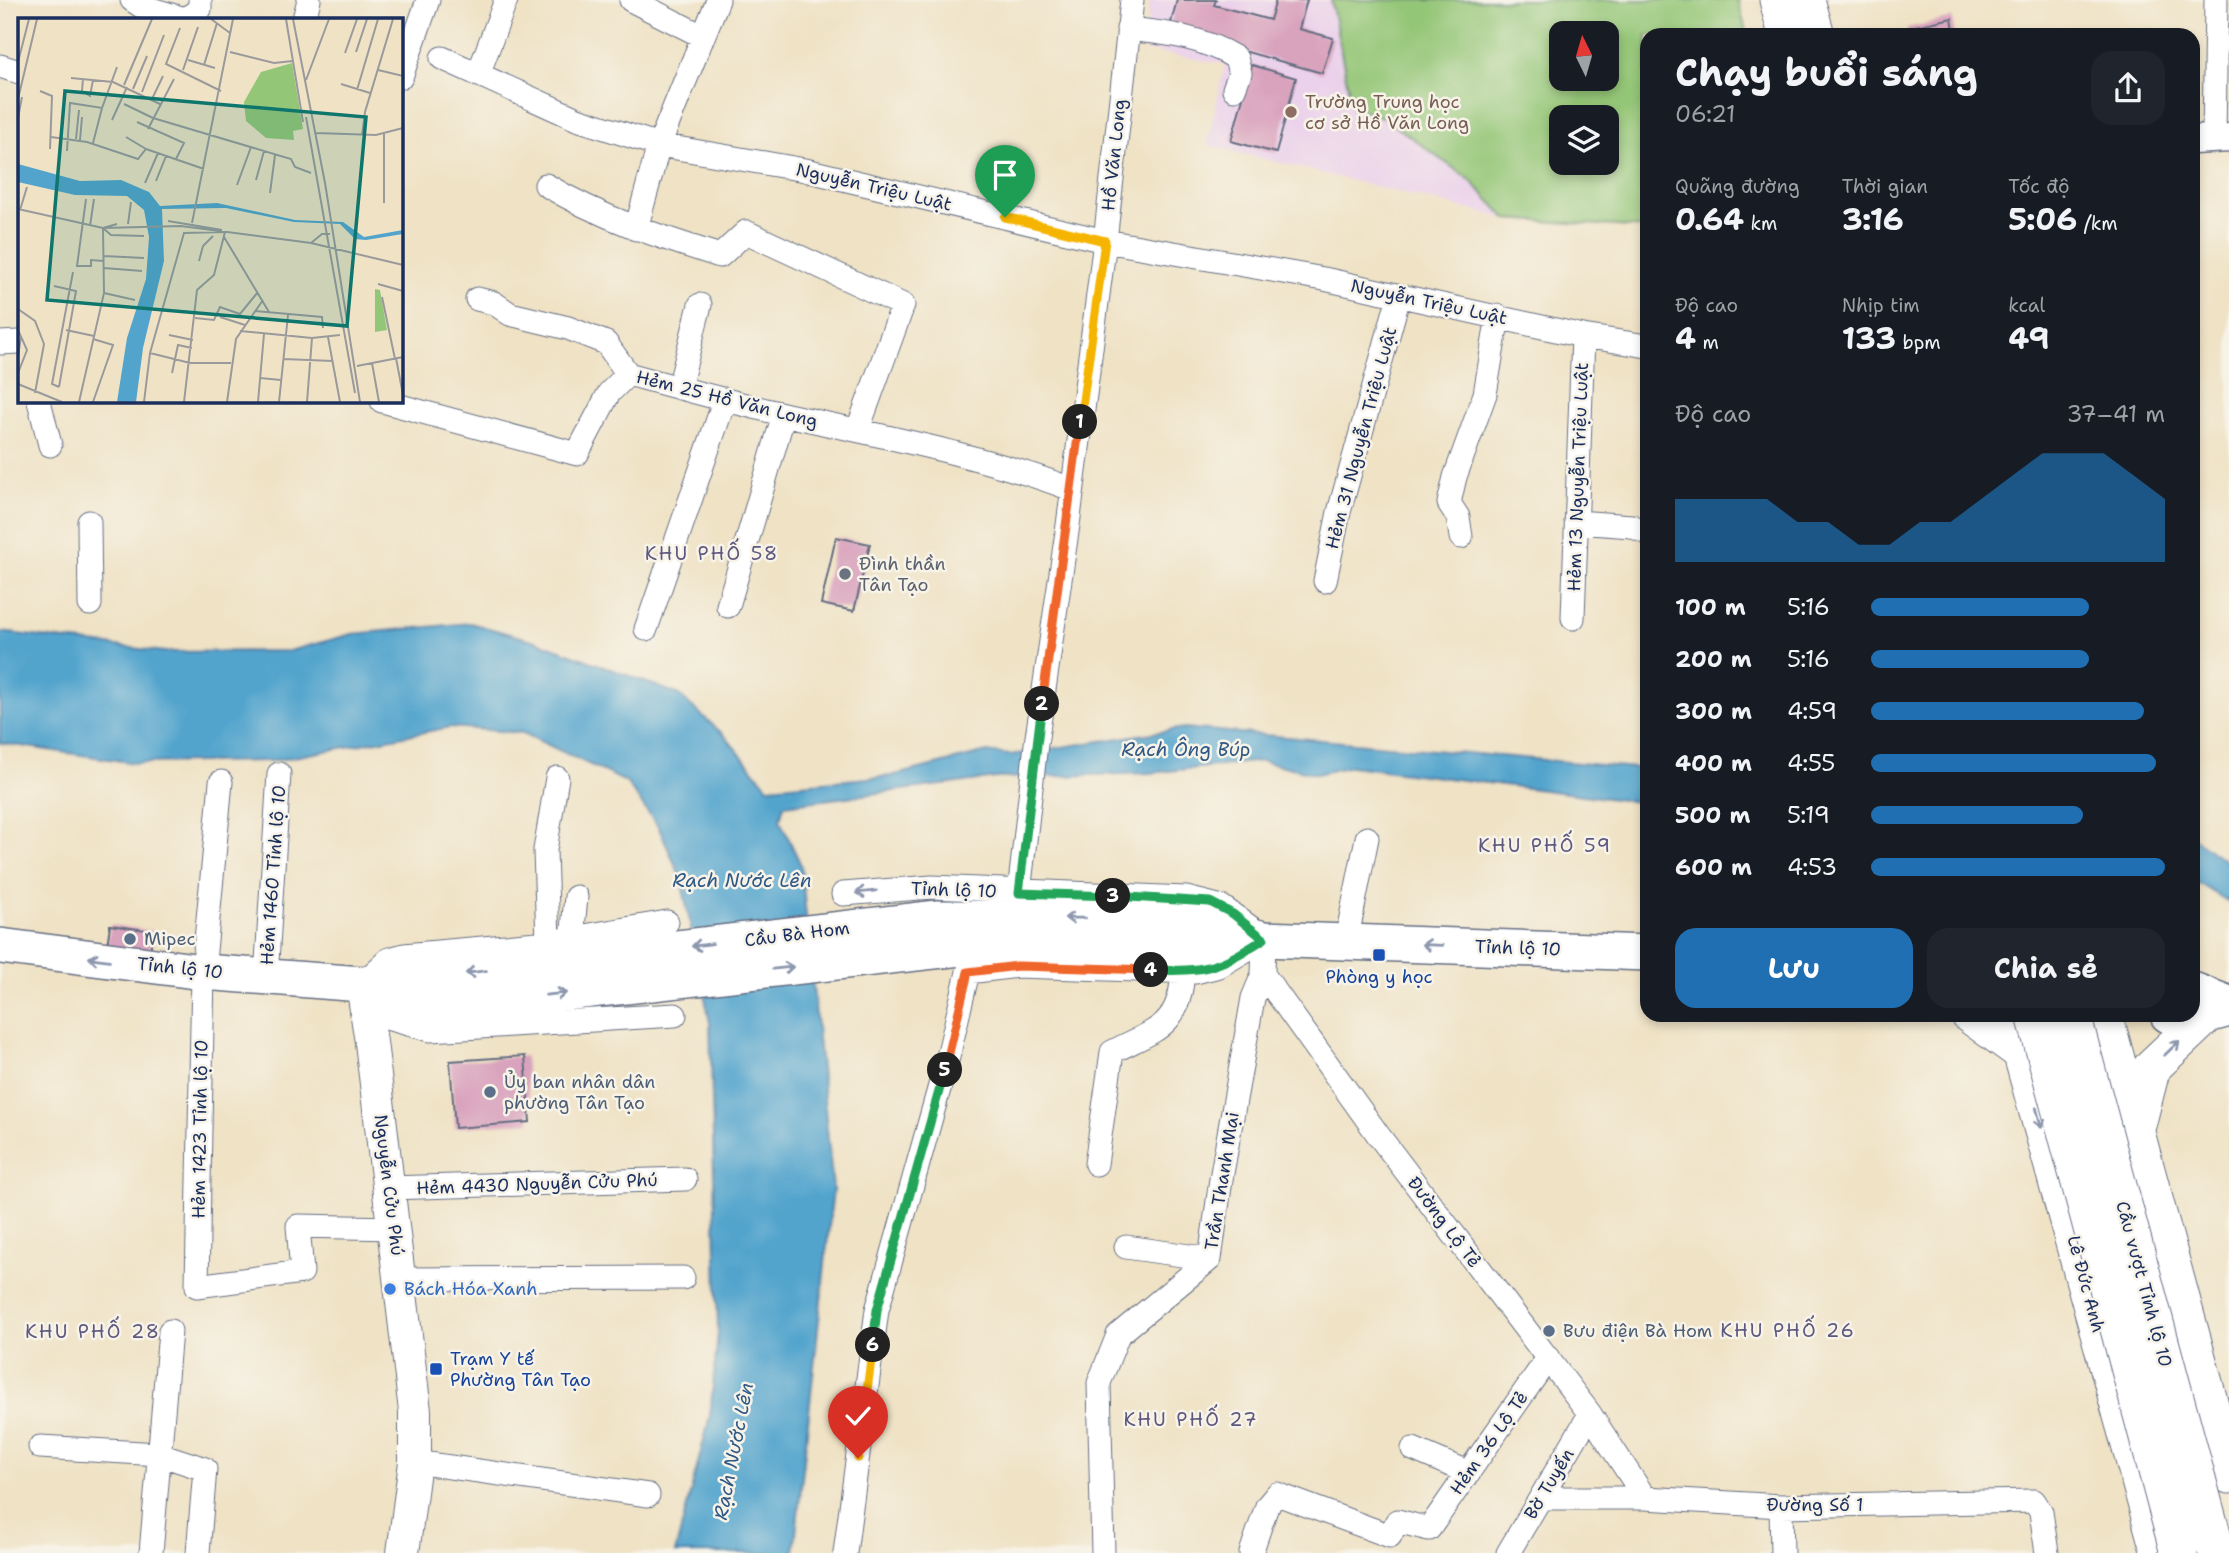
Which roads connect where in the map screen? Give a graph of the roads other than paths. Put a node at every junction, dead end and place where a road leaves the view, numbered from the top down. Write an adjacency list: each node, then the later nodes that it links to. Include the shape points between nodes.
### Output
1 (132, 0): 13 (street)
2 (200, 0): 14 (street, via 200,9)
3 (309, 0): 15 (street)
4 (428, 0): 24 (street)
5 (506, 0): 25 (street)
6 (719, 0): 20 (street)
7 (1132, 0): 19 (street, Hồ Văn Long)
8 (1752, 0): 16 (highway)
9 (1778, 0): 17 (highway)
10 (1806, 0): 18 (highway)
11 (2216, 0): 27 (street)
12 (638, 2): 20 (street)
13 (182, 18)
14 (186, 18)
15 (304, 18)
16 (1759, 28)
17 (1785, 28)
18 (1814, 28)
19 (1128, 29): 26 (street, via 1214,44 1236,58 1240,73); 31 (street, Hồ Văn Long)
20 (702, 36): 28 (street)
21 (442, 58): 25 (street, Nguyễn Triệu Luật)
22 (0, 66): 23 (street)
23 (18, 72)
24 (402, 74)
25 (478, 75): 28 (street, Nguyễn Triệu Luật, via 577,119)
26 (1234, 89)
27 (2212, 139)
28 (659, 145): 30 (street); 31 (street, Nguyễn Triệu Luật, via 805,170)
29 (546, 185): 30 (street, via 583,208)
30 (636, 229): 46 (street, via 720,256 746,232 903,305)
31 (1105, 241): 32 (street, Nguyễn Triệu Luật); 48 (street, Hồ Văn Long)
32 (1399, 296): 35 (street, Nguyễn Triệu Luật); 53 (street, Hẻm 31 Nguyễn Triệu Luật, via 1339,512)
33 (477, 299): 40 (street, via 510,314 606,343)
34 (700, 305): 41 (street)
35 (1498, 316): 36 (street, Nguyễn Triệu Luật); 52 (street, via 1485,394 1449,503 1458,517)
36 (1583, 336): 39 (street, Nguyễn Triệu Luật); 50 (street, Hẻm 13 Nguyễn Triệu Luật)
37 (18, 342): 38 (street)
38 (0, 343)
39 (1640, 345)
40 (628, 374): 41 (street, Hẻm 25 Hồ Văn Long); 44 (street, Hẻm 25 Hồ Văn Long, via 610,393 577,454)
41 (679, 388): 42 (street, Hẻm 25 Hồ Văn Long)
42 (725, 399): 45 (street, Hẻm 25 Hồ Văn Long); 57 (street)
43 (39, 402): 47 (street)
44 (386, 402)
45 (784, 414): 46 (street, Hẻm 25 Hồ Văn Long); 55 (street)
46 (858, 429): 48 (street, Hẻm 25 Hồ Văn Long)
47 (50, 445)
48 (1071, 489): 62 (street, Hồ Văn Long)
49 (89, 522): 54 (street)
50 (1576, 522): 51 (street); 56 (street, Hẻm 13 Nguyễn Triệu Luật)
51 (1640, 530)
52 (1461, 537)
53 (1325, 581)
54 (90, 604)
55 (728, 606)
56 (1573, 618)
57 (646, 629)
58 (279, 774): 75 (street, Hẻm 1460 Tỉnh lộ 10)
59 (557, 778): 68 (street, via 545,842)
60 (221, 782): 73 (street, Hẻm 1423 Tỉnh lộ 10)
61 (1367, 838): 69 (street)
62 (1019, 893): 63 (street, Tỉnh lộ 10, one-way to 63, via 918,887); 67 (street, Tỉnh lộ 10, one-way to 62, via 1223,907 1198,899)
63 (843, 894)
64 (576, 897): 66 (street)
65 (667, 922): 66 (street)
66 (572, 939): 68 (street)
67 (1264, 939): 69 (main road, Tỉnh lộ 10); 71 (main road, Tỉnh lộ 10); 74 (street)
68 (548, 942): 76 (street, via 404,955 389,959)
69 (1346, 942): 72 (main road, Tỉnh lộ 10, one-way to 69)
70 (0, 946): 73 (main road, Tỉnh lộ 10, one-way to 70)
71 (1189, 948): 77 (main road, Cầu Bà Hom, via 969,947); 92 (street, via 1182,996 1168,1023 1112,1052); 119 (street, Tỉnh lộ 10, via 968,972 877,1310)
72 (1640, 953)
73 (203, 972): 75 (main road, Tỉnh lộ 10); 95 (street, Hẻm 1423 Tỉnh lộ 10, via 197,1286 302,1272 298,1226)
74 (1263, 974): 97 (street, Trần Thanh Mại, via 1251,1011); 103 (street, Đường Lộ Tẻ)
75 (266, 977): 76 (main road, Tỉnh lộ 10)
76 (362, 985): 77 (main road, Tỉnh lộ 10); 79 (street, via 390,1019 430,1030); 94 (main road, Nguyễn Cửu Phú)
77 (410, 995)
78 (2214, 1004): 80 (highway, one-way to 78)
79 (675, 1015)
80 (2200, 1018)
81 (1980, 1022): 89 (highway)
82 (2013, 1022): 89 (highway, Lê Đức Anh)
83 (2037, 1022): 126 (highway, Cầu vượt Tỉnh lộ 10, bridge)
84 (2057, 1022): 127 (highway, Cầu vượt Tỉnh lộ 10)
85 (2074, 1022): 128 (highway, Cầu vượt Tỉnh lộ 10, bridge)
86 (2097, 1022): 115 (highway, Cầu vượt Tỉnh lộ 10)
87 (2106, 1022): 90 (highway)
88 (2196, 1022): 90 (highway, one-way to 88, via 2152,1067)
89 (2021, 1052): 91 (highway, Lê Đức Anh, one-way to 91)
90 (2138, 1136): 91 (highway, via 2097,1132 2074,1140); 100 (highway)
91 (2051, 1163): 102 (highway, Lê Đức Anh)
92 (1096, 1164)
93 (685, 1179): 94 (street, Hẻm 4430 Nguyễn Cửu Phú)
94 (389, 1188): 95 (main road, Nguyễn Cửu Phú)
95 (394, 1228): 99 (main road, Nguyễn Cửu Phú)
96 (1126, 1247): 97 (street)
97 (1210, 1259): 120 (street, Trần Thanh Mại, via 1118,1335 1099,1383)
98 (682, 1278): 99 (street)
99 (400, 1279): 108 (main road, Nguyễn Cửu Phú, via 415,1411)
100 (2186, 1312): 102 (highway, via 2156,1303 2132,1307); 110 (highway)
101 (170, 1331): 107 (street)
102 (2100, 1335): 125 (highway, Lê Đức Anh)
103 (1548, 1358): 104 (street, Đường Lộ Tẻ); 109 (street, Hẻm 36 Lộ Tẻ)
104 (1590, 1414): 112 (street, Bờ Tuyến); 113 (street, Đường Lộ Tẻ)
105 (40, 1447): 107 (street)
106 (1413, 1449): 109 (street)
107 (159, 1454): 116 (street); 117 (street, via 205,1469)
108 (415, 1462): 111 (street); 118 (main road, Nguyễn Cửu Phú)
109 (1469, 1473): 121 (street, Hẻm 36 Lộ Tẻ, via 1429,1529 1397,1521 1390,1536 1277,1494 1267,1506)
110 (2229, 1475)
111 (648, 1495)
112 (1541, 1498): 113 (street, Đường Số 1); 122 (street, Bờ Tuyến)
113 (1645, 1498): 114 (street, Đường Số 1)
114 (1781, 1506): 123 (street); 124 (street, Đường Số 1, via 2034,1501 2041,1512)
115 (2229, 1520)
116 (151, 1553)
117 (198, 1553)
118 (403, 1553)
119 (845, 1553)
120 (1103, 1553)
121 (1251, 1553)
122 (1508, 1553)
123 (1782, 1553)
124 (2047, 1553)
125 (2160, 1553)
126 (2179, 1553)
127 (2199, 1553)
128 (2217, 1553)

